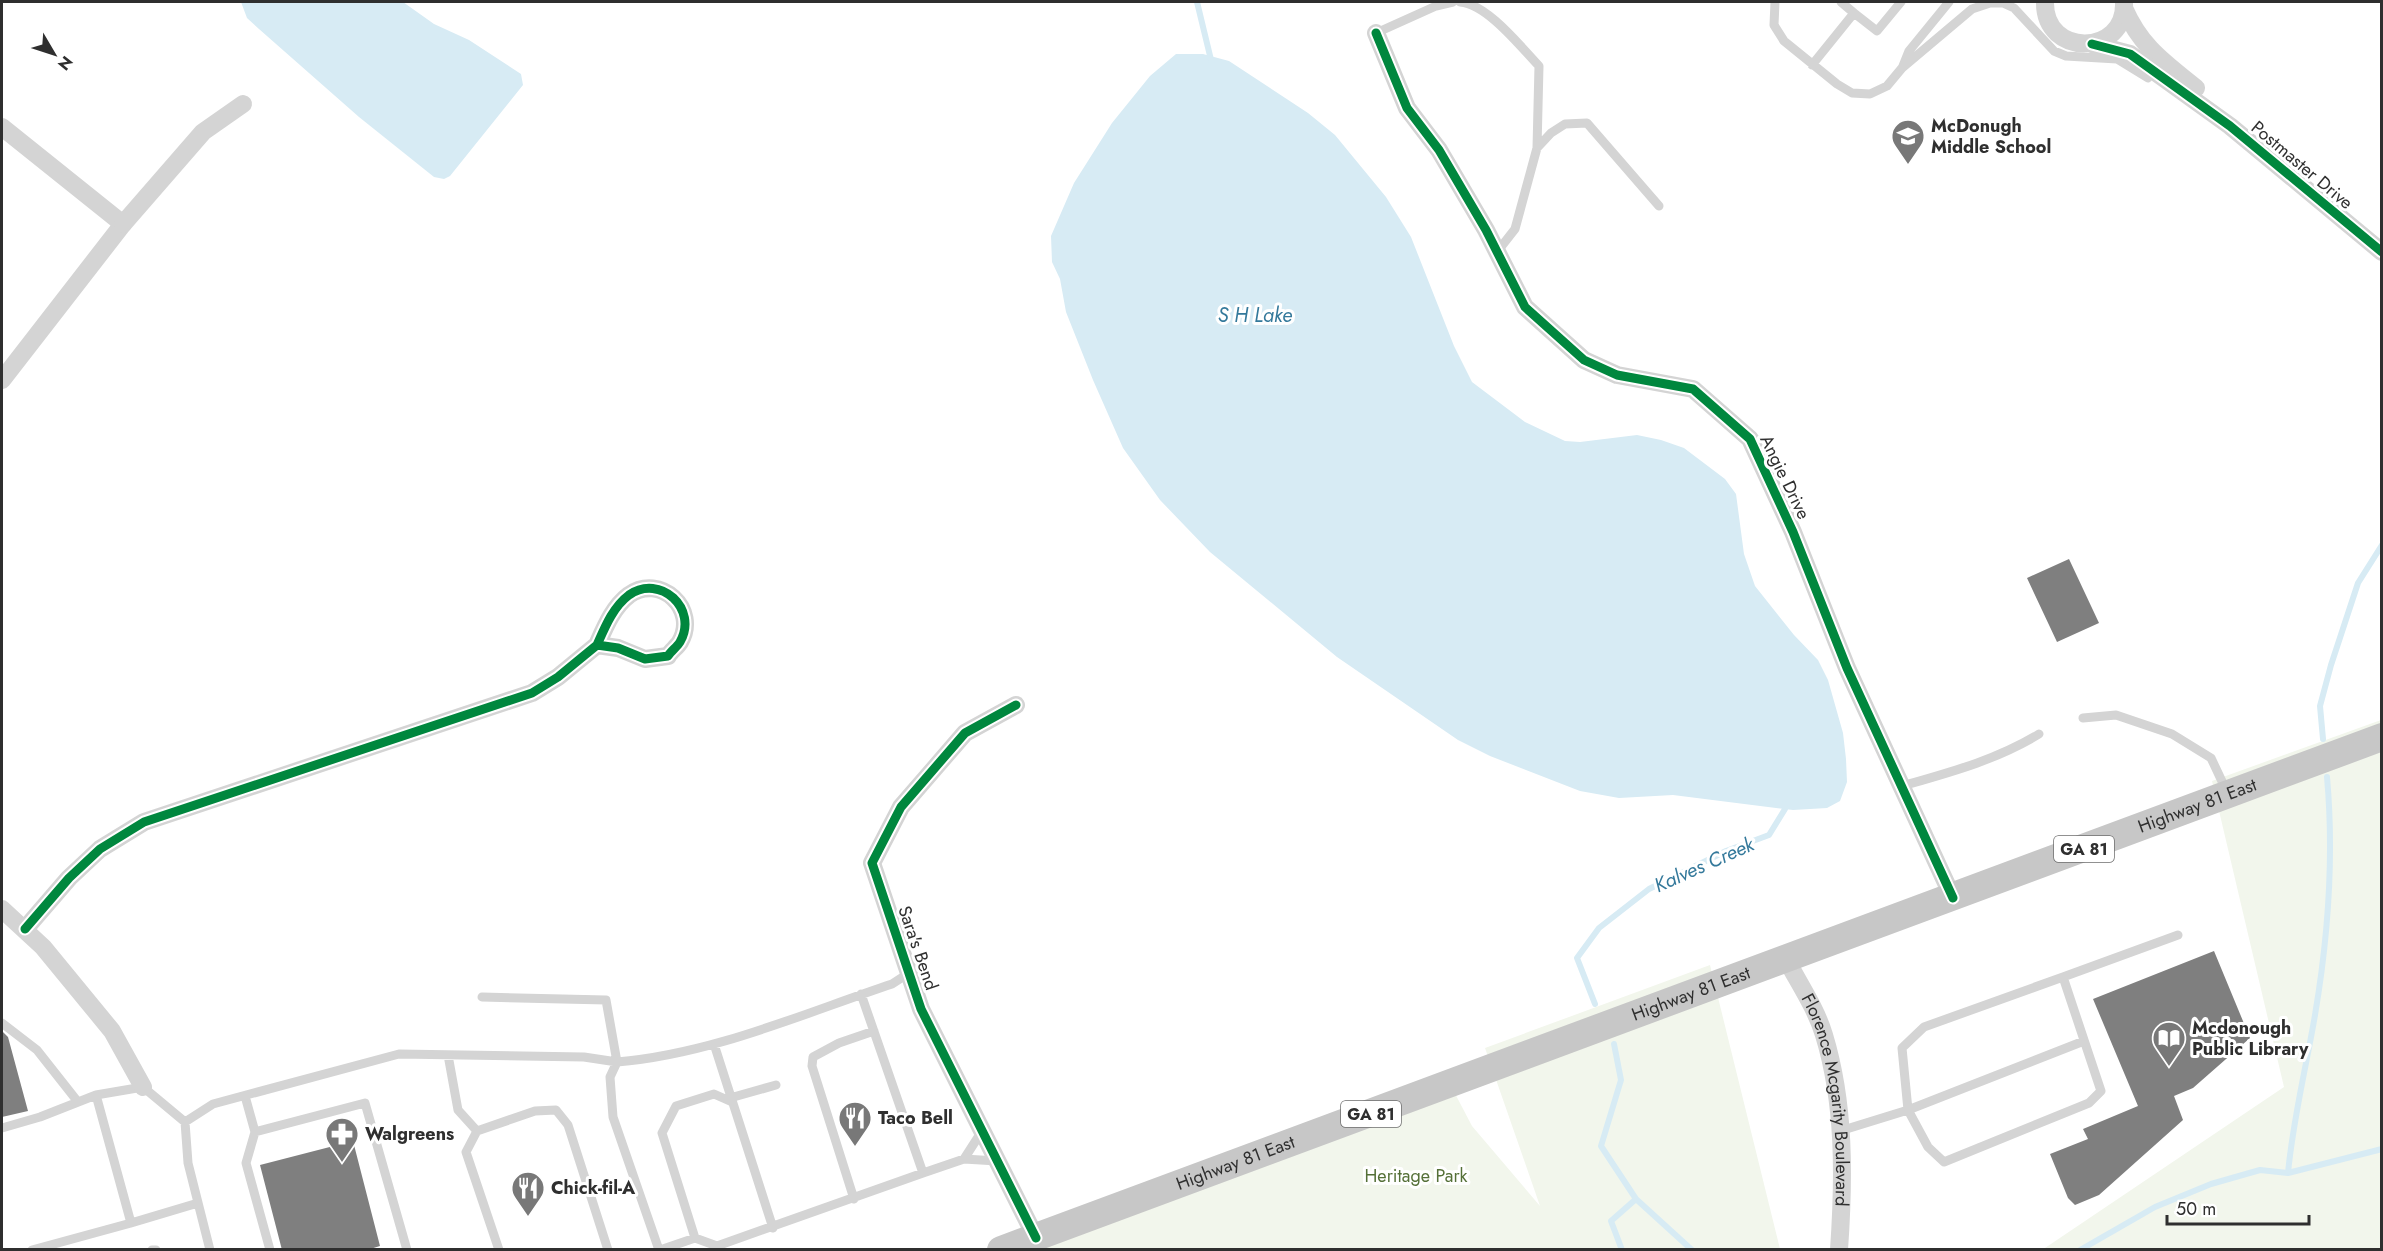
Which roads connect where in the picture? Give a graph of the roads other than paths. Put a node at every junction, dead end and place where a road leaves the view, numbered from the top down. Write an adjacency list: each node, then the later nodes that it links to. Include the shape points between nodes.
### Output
1 (1453, 2): 10 (lane)
2 (1460, 2): 18 (lane, via 1472,2 1539,66)
3 (1775, 2): 12 (lane, via 1773,17 1779,33)
4 (1841, 2): 9 (lane)
5 (1901, 2): 9 (lane, via 1877,31)
6 (1949, 2): 13 (lane, via 1909,51)
7 (2044, 2): 11 (street, via 2055,32 2072,42)
8 (2124, 5): 11 (street, via 2117,27); 16 (street, via 2135,32 2151,52 2226,113)
9 (1854, 13): 12 (lane)
10 (1376, 33): 21 (street, Angie Drive, via 1407,108 1439,150)
11 (2092, 44): 14 (street, via 2130,54)
12 (1812, 64): 13 (lane, via 1844,90 1861,94 1887,86)
13 (1902, 68): 14 (lane, via 1972,9 2003,3 2025,17 2054,51 2066,56 2117,59 2172,94)
14 (2193, 101): 16 (street)
15 (243, 104): 20 (street, via 203,132)
16 (2230, 126): 22 (street, Postmaster Drive)
17 (2, 127): 20 (street)
18 (1537, 148): 19 (lane, via 1565,124 1587,123); 21 (lane, via 1515,229)
19 (1659, 206)
20 (123, 224): 23 (street)
21 (1497, 252): 29 (street, Angie Drive, via 1525,307 1584,360 1617,375 1693,390 1750,438 1793,532 1847,668)
22 (2382, 252)
23 (2, 380)
24 (597, 645): 24 (street, via 645,658 668,656 680,642 684,613 676,598 644,587 629,595 614,611); 33 (street, via 532,693 144,822 100,849 69,878)
25 (1016, 705): 36 (street, Sara's Bend, via 965,733 901,807 872,863)
26 (2083, 718): 30 (lane, via 2116,715 2172,734 2211,758)
27 (2039, 734): 29 (lane, via 1974,766)
28 (2382, 737): 30 (main road, Highway 81 East / GA 81)
29 (1902, 786): 31 (street, Angie Drive)
30 (2228, 795): 31 (main road, Highway 81 East / GA 81)
31 (1953, 898): 35 (main road, Highway 81 East / GA 81)
32 (2, 909): 33 (street)
33 (26, 929): 47 (street, via 112,1031)
34 (2178, 935): 37 (lane)
35 (1785, 957): 57 (street, Florence Mcgarity Boulevard, via 1823,1033 1836,1085); 67 (main road, Highway 81 East / GA 81)
36 (909, 973): 38 (lane, via 892,984); 56 (street, Sara's Bend, via 921,1009)
37 (2063, 977): 42 (lane); 52 (lane, via 1924,1027 1902,1048)
38 (861, 994): 41 (lane); 43 (lane)
39 (482, 998): 45 (lane, via 606,1000)
40 (2, 1023): 51 (lane, via 38,1050)
41 (874, 1031): 61 (lane); 62 (lane, via 813,1057 812,1066)
42 (2084, 1041): 52 (lane); 52 (lane, via 2101,1091 2089,1103 1944,1162 1928,1147)
43 (714, 1044): 45 (lane, via 656,1059); 50 (lane)
44 (448, 1055): 45 (lane, via 584,1057); 49 (lane, via 399,1054); 55 (lane, via 458,1110)
45 (617, 1062): 74 (lane, via 610,1077 613,1117)
46 (776, 1084): 50 (lane)
47 (143, 1087): 48 (lane); 53 (lane)
48 (96, 1095): 51 (lane); 64 (lane)
49 (245, 1096): 53 (lane, via 213,1104); 58 (lane)
50 (731, 1100): 65 (lane); 66 (lane, via 714,1094 676,1106 662,1133)
51 (78, 1102): 54 (lane)
52 (1908, 1110): 57 (lane)
53 (185, 1122): 63 (lane, via 188,1163)
54 (2, 1128)
55 (477, 1131): 72 (lane, via 466,1152); 73 (lane, via 536,1111 556,1110 568,1125)
56 (982, 1131): 59 (lane); 60 (street, Sara's Bend)
57 (1840, 1131): 76 (street, Florence Mcgarity Boulevard)
58 (255, 1132): 70 (lane, via 246,1163); 71 (lane, via 365,1102)
59 (964, 1159): 60 (lane); 61 (lane)
60 (997, 1161): 67 (street, Sara's Bend)
61 (923, 1173): 62 (lane)
62 (854, 1199): 65 (lane)
63 (198, 1203): 64 (lane); 69 (lane)
64 (131, 1223): 68 (lane)
65 (773, 1228): 66 (lane, via 717,1246)
66 (695, 1238): 74 (lane)
67 (1036, 1238): 75 (main road, Highway 81 East / GA 81)
68 (32, 1250)
69 (210, 1250)
70 (270, 1250)
71 (407, 1250)
72 (499, 1250)
73 (608, 1250)
74 (660, 1250)
75 (1001, 1250)
76 (1839, 1250)

